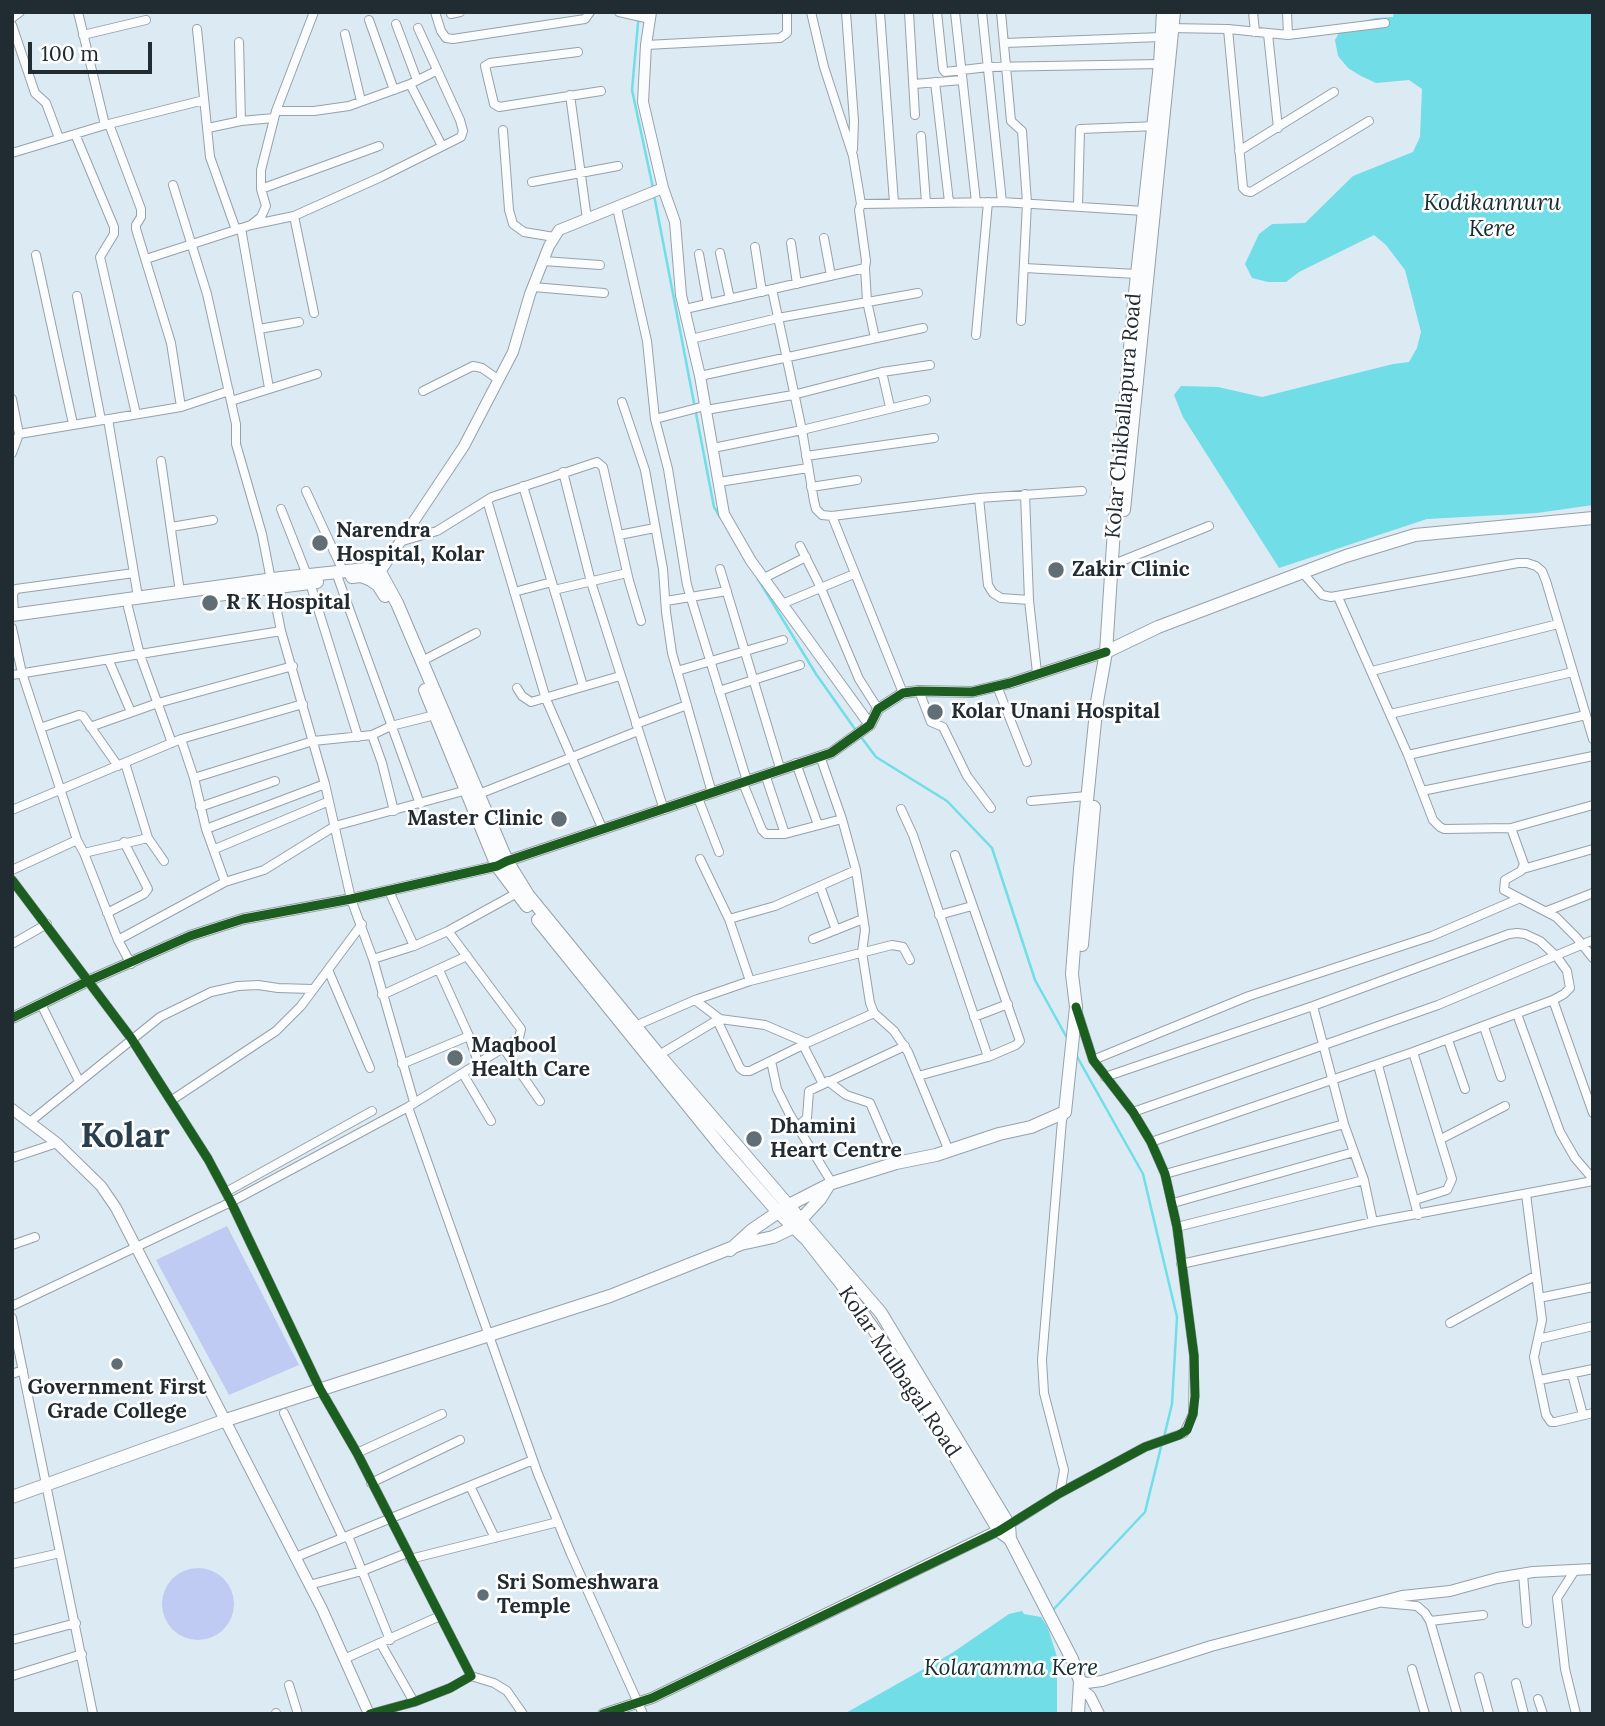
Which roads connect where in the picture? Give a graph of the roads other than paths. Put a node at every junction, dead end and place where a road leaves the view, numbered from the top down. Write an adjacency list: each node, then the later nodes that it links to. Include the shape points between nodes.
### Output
1 (20, 12): 21 (street)
2 (78, 12): 34 (street)
3 (314, 12): 54 (street)
4 (435, 12): 5 (street, via 441,32 453,40 585,19)
5 (590, 12)
6 (787, 12): 38 (street, via 787,33 780,38)
7 (811, 12): 70 (street)
8 (846, 12): 70 (street)
9 (880, 12): 81 (street)
10 (909, 12): 47 (street)
11 (937, 12): 44 (street, via 944,71)
12 (955, 12): 44 (street)
13 (982, 12): 41 (street)
14 (1002, 12): 37 (street)
15 (1163, 12): 30 (main road, Kolar Chikballapura Road)
16 (1174, 12): 30 (main road, Kolar Chikballapura Road)
17 (1253, 12): 31 (street)
18 (1287, 12): 35 (street)
19 (621, 13): 20 (street)
20 (648, 16): 38 (street)
21 (12, 18)
22 (146, 20): 34 (street)
23 (369, 20): 48 (street)
24 (1385, 23): 35 (street)
25 (396, 24): 45 (street)
26 (12, 25): 65 (street, via 35,93 46,103)
27 (418, 28): 43 (street)
28 (197, 29): 52 (street)
29 (1228, 29): 30 (street); 31 (street); 68 (street)
30 (1165, 31): 37 (street); 40 (main road, Kolar Chikballapura Road); 59 (main road, Kolar Chikballapura Road)
31 (1255, 32): 33 (street)
32 (345, 34): 53 (street)
33 (1268, 34): 35 (street); 61 (street)
34 (83, 35): 58 (street)
35 (1288, 35)
36 (239, 43): 56 (street)
37 (1005, 43): 42 (street)
38 (646, 45): 76 (street, via 643,102)
39 (578, 52): 51 (street, via 485,66 494,104 499,107)
40 (1160, 64): 42 (street); 59 (main road, Kolar Chikballapura Road)
41 (988, 67): 42 (street); 44 (street); 80 (street)
42 (1008, 67): 83 (street, via 1011,121 1022,131)
43 (436, 71): 45 (street); 67 (street, via 463,131 461,137)
44 (962, 76): 46 (street); 78 (street)
45 (414, 82): 48 (street); 67 (street)
46 (936, 82): 47 (street); 77 (street)
47 (914, 84): 55 (street)
48 (394, 90): 53 (street)
49 (601, 92): 51 (street)
50 (1334, 92): 61 (street)
51 (570, 96): 72 (street)
52 (204, 100): 58 (street); 60 (street)
53 (361, 101): 54 (street)
54 (275, 114): 56 (street); 75 (street)
55 (915, 115)
56 (241, 121): 60 (street)
57 (1369, 121): 68 (street, via 1251,192 1243,188)
58 (107, 125): 63 (street); 100 (street, via 141,209 136,225)
59 (1158, 126): 85 (street, via 1080,129); 87 (main road, Kolar Chikballapura Road); 176 (main road, Kolar Chikballapura Road)
60 (208, 128): 91 (street, via 210,157)
61 (1278, 128): 68 (street)
62 (503, 130): 92 (street, via 513,224 524,232)
63 (75, 134): 65 (street); 143 (street, via 114,227 100,257)
64 (921, 136): 82 (street)
65 (59, 138): 69 (street)
66 (379, 146): 75 (street)
67 (442, 146): 88 (street)
68 (1239, 151)
69 (12, 153)
70 (852, 156): 84 (street)
71 (618, 166): 72 (street)
72 (581, 174): 73 (street); 89 (street)
73 (532, 182)
74 (173, 185): 95 (street)
75 (261, 189): 90 (street, via 266,206)
76 (660, 190): 86 (street); 116 (street, via 675,222)
77 (949, 202): 78 (street); 82 (street)
78 (976, 202): 79 (street)
79 (988, 202): 80 (street); 123 (street)
80 (1002, 202): 83 (street)
81 (894, 203): 82 (street); 84 (street)
82 (926, 203)
83 (1027, 203): 85 (street); 104 (street)
84 (861, 204): 103 (street)
85 (1078, 206): 87 (street)
86 (617, 208): 89 (street); 145 (street, via 647,341)
87 (1144, 211): 105 (main road, Kolar Chikballapura Road)
88 (295, 216): 90 (street); 117 (street)
89 (587, 219): 92 (street, via 559,230)
90 (251, 225): 91 (street)
91 (238, 229): 95 (street); 122 (street)
92 (554, 237): 101 (street)
93 (824, 238): 106 (street)
94 (791, 243): 107 (street)
95 (193, 245): 100 (street); 133 (street)
96 (755, 247): 109 (street)
97 (720, 253): 113 (street)
98 (699, 254): 115 (street)
99 (36, 255): 146 (street)
100 (146, 259): 140 (street, via 172,343)
101 (543, 261): 102 (street); 108 (street)
102 (600, 265)
103 (865, 268): 106 (street); 114 (street)
104 (1024, 268): 105 (street); 119 (street)
105 (1137, 274): 207 (main road, Kolar Chikballapura Road, via 1114,529)
106 (831, 276): 107 (street)
107 (797, 284): 109 (street)
108 (533, 287): 110 (street); 131 (street, via 513,352)
109 (767, 290): 113 (street); 118 (street)
110 (604, 293)
111 (918, 293): 114 (street)
112 (77, 296): 144 (street)
113 (730, 299): 115 (street)
114 (867, 301): 118 (street); 124 (street)
115 (708, 304): 116 (street)
116 (685, 309): 125 (street)
117 (314, 313)
118 (778, 318): 125 (street); 126 (street)
119 (1021, 321)
120 (299, 322): 122 (street)
121 (923, 328): 124 (street)
122 (260, 329): 132 (street)
123 (976, 335)
124 (875, 338): 126 (street)
125 (691, 339): 130 (street)
126 (786, 356): 130 (street); 135 (street)
127 (930, 365): 128 (street)
128 (882, 372): 135 (street); 141 (street)
129 (317, 374): 132 (street)
130 (699, 376): 142 (street)
131 (499, 380): 134 (street, via 473,366); 173 (street, via 464,446)
132 (269, 388): 138 (street)
133 (229, 391): 138 (street); 140 (street)
134 (423, 391)
135 (793, 395): 142 (street); 147 (street)
136 (12, 399): 148 (street)
137 (926, 400): 141 (street)
138 (231, 401): 187 (street, via 236,444)
139 (622, 402): 171 (street, via 645,470)
140 (181, 407): 143 (street)
141 (890, 407): 147 (street)
142 (703, 408): 145 (street); 150 (street)
143 (136, 414): 144 (street)
144 (104, 419): 146 (street); 180 (street)
145 (655, 419): 195 (street)
146 (73, 424): 148 (street)
147 (802, 430): 150 (street); 152 (street)
148 (19, 434): 151 (street)
149 (934, 438): 152 (street)
150 (713, 448): 157 (street)
151 (12, 453)
152 (806, 456): 154 (street)
153 (161, 461): 170 (street)
154 (807, 468): 157 (street); 159 (street)
155 (563, 472): 158 (street); 172 (street, via 601,464); 186 (street)
156 (858, 480): 159 (street)
157 (719, 482): 185 (street, via 730,527)
158 (523, 486): 164 (street); 188 (street)
159 (811, 487): 166 (street, via 816,509)
160 (306, 491): 183 (street)
161 (1082, 491): 162 (street)
162 (1025, 494): 163 (street); 196 (street)
163 (979, 498): 166 (street); 196 (street, via 988,586 1001,598)
164 (487, 500): 173 (street, via 436,531); 192 (street)
165 (281, 509): 184 (street)
166 (832, 516): 182 (street)
167 (1593, 518): 179 (main road, via 1415,535)
168 (213, 520): 170 (street)
169 (1209, 526): 176 (street)
170 (170, 527): 191 (street)
171 (655, 528): 172 (street); 197 (street)
172 (618, 535): 181 (street)
173 (400, 542): 178 (street)
174 (800, 546): 175 (street)
175 (806, 557): 185 (street); 189 (street)
176 (1119, 562): 207 (main road, Kolar Chikballapura Road)
177 (720, 569): 190 (street)
178 (380, 572): 183 (main road, via 366,569); 211 (main road)
179 (1302, 572): 194 (street, via 1322,594); 207 (main road, via 1158,627)
180 (134, 573): 193 (street); 200 (street, via 16,589)
181 (627, 573): 186 (street); 201 (street)
182 (854, 574): 189 (street); 227 (street)
183 (341, 575): 184 (main road); 235 (main road, via 361,576 378,585); 237 (street)
184 (309, 579): 187 (main road); 243 (street)
185 (764, 579): 198 (street)
186 (591, 582): 188 (street); 220 (street)
187 (272, 584): 191 (main road); 199 (main road); 203 (street)
188 (553, 586): 192 (street); 222 (street)
189 (820, 586): 198 (street); 232 (street, via 859,678)
190 (727, 591): 195 (street); 206 (street)
191 (180, 592): 193 (main road)
192 (514, 592): 228 (street)
193 (138, 597): 200 (main road)
194 (1338, 597): 202 (street, via 1527,563 1542,571); 215 (street)
195 (691, 599): 197 (street); 209 (street)
196 (1029, 600): 218 (street)
197 (666, 601): 214 (street)
198 (782, 604): 238 (street)
199 (128, 607): 200 (main road); 208 (street)
200 (13, 620): 217 (street)
201 (641, 621)
202 (1558, 624): 215 (street); 216 (street)
203 (281, 631): 208 (street); 213 (street)
204 (476, 633): 211 (street)
205 (783, 640): 206 (street)
206 (745, 650): 209 (street); 221 (street)
207 (1110, 651): 218 (street); 265 (main road, Kolar Chikballapura Road, via 1097,702); 333 (main road, via 1079,976)
208 (140, 655): 210 (street); 229 (street)
209 (710, 660): 214 (street); 225 (street)
210 (109, 661): 217 (street); 233 (street)
211 (422, 661): 263 (main road)
212 (800, 665): 221 (street)
213 (293, 666): 229 (street); 230 (street)
214 (677, 670): 231 (street)
215 (1372, 671): 234 (street)
216 (1573, 672): 234 (street); 236 (street)
217 (22, 673): 219 (street); 240 (street)
218 (1037, 673): 223 (street)
219 (12, 676)
220 (620, 676): 222 (street); 241 (street)
221 (754, 680): 225 (street); 255 (street)
222 (583, 686): 228 (street)
223 (997, 686): 226 (street, via 972,692); 252 (street)
224 (517, 688): 228 (street, via 527,700)
225 (719, 691): 259 (street)
226 (919, 691): 227 (street); 272 (street, via 931,722 943,727 967,776)
227 (903, 693): 232 (street)
228 (546, 699): 251 (street)
229 (158, 703): 233 (street); 247 (street)
230 (303, 704): 244 (street); 246 (street)
231 (687, 705): 241 (street); 264 (street)
232 (878, 709): 238 (street)
233 (131, 712): 239 (street)
234 (1390, 714): 248 (street)
235 (435, 715): 237 (street); 263 (main road)
236 (1586, 715): 245 (street); 248 (street)
237 (391, 726): 242 (street); 269 (street)
238 (868, 726): 250 (street)
239 (90, 727): 240 (street, via 79,715); 254 (street)
240 (40, 728): 262 (street)
241 (637, 728): 251 (street); 275 (street)
242 (372, 735): 243 (street); 276 (street)
243 (358, 737): 246 (street)
244 (181, 739): 247 (street); 257 (street)
245 (1593, 739)
246 (313, 741): 257 (street); 260 (street)
247 (172, 743): 254 (street)
248 (1408, 755): 261 (street)
249 (1593, 756): 261 (street)
250 (820, 757): 253 (street); 277 (street)
251 (570, 758): 263 (street); 282 (street)
252 (1027, 762)
253 (796, 763): 255 (street); 278 (street)
254 (122, 765): 262 (street); 284 (street)
255 (780, 768): 256 (street)
256 (765, 774): 259 (street); 283 (street)
257 (194, 778): 271 (street)
258 (275, 781): 271 (street)
259 (745, 782): 264 (street); 283 (street, via 762,830 770,836)
260 (325, 784): 268 (street); 281 (street)
261 (1422, 791): 280 (street, via 1433,820 1444,829)
262 (60, 792): 274 (street); 285 (street)
263 (473, 792): 269 (street); 294 (main road)
264 (712, 793): 266 (street)
265 (1087, 796): 267 (street); 333 (main road, Kolar Chikballapura Road)
266 (698, 798): 275 (street); 289 (street)
267 (1031, 801)
268 (327, 802): 279 (street); 287 (street)
269 (420, 804): 276 (street)
270 (1593, 805): 280 (street)
271 (200, 807): 281 (street)
272 (990, 808)
273 (901, 809): 309 (street)
274 (12, 810)
275 (664, 810): 282 (street)
276 (394, 811): 279 (street)
277 (842, 819): 278 (street); 297 (street)
278 (818, 825): 283 (street)
279 (335, 826): 299 (street, via 264,870); 304 (street)
280 (1511, 828): 295 (street)
281 (206, 829): 287 (street)
282 (603, 830): 294 (street)
283 (785, 834)
284 (148, 838): 286 (street); 293 (street)
285 (77, 840): 290 (street); 296 (street)
286 (124, 842): 290 (street); 308 (street, via 148,889)
287 (215, 849): 299 (street)
288 (1593, 849): 295 (street)
289 (719, 852)
290 (84, 853): 308 (street)
291 (955, 855): 306 (street)
292 (700, 859): 310 (street)
293 (164, 861)
294 (502, 863): 301 (street); 302 (main road); 347 (main road)
295 (1522, 869): 305 (street, via 1505,880 1503,887)
296 (12, 870)
297 (856, 870): 300 (street); 311 (street)
298 (12, 880): 312 (street)
299 (225, 882): 317 (street)
300 (820, 886): 310 (street); 315 (street)
301 (389, 891): 304 (street); 320 (street)
302 (517, 893): 314 (street); 398 (main road)
303 (1593, 893): 307 (street)
304 (351, 899): 313 (street); 328 (street, via 243,919 190,936)
305 (1515, 900): 307 (street); 359 (street, via 1432,936 1249,996)
306 (972, 906): 309 (street); 339 (street)
307 (1547, 911): 321 (street)
308 (107, 913): 317 (street)
309 (939, 915): 344 (street)
310 (729, 919): 332 (street)
311 (863, 919): 315 (street); 322 (street)
312 (47, 924): 319 (street); 331 (street)
313 (362, 924): 326 (street); 330 (street)
314 (448, 930): 320 (street); 323 (street)
315 (836, 930): 316 (street)
316 (813, 939)
317 (118, 940): 328 (street)
318 (1593, 940): 321 (street)
319 (12, 944)
320 (414, 946): 326 (street)
321 (1579, 946): 324 (street); 325 (street)
322 (862, 952): 327 (street, via 898,945); 332 (street); 342 (street)
323 (467, 956): 329 (street); 355 (street, via 521,1029 519,1038)
324 (1559, 956): 337 (street, via 1571,984); 340 (street, via 1532,937 1509,934); 354 (street)
325 (1593, 958)
326 (373, 959): 335 (street)
327 (910, 960)
328 (131, 964): 331 (street)
329 (439, 970): 335 (street); 349 (street)
330 (328, 972): 334 (street); 364 (street)
331 (88, 981): 338 (street); 350 (street)
332 (750, 981): 336 (street)
333 (1074, 987): 341 (main road)
334 (312, 989): 350 (street, via 258,985 211,992 160,1017); 373 (street, via 276,1031)
335 (382, 995): 361 (street)
336 (695, 1000): 346 (street); 347 (street)
337 (1553, 1000): 343 (street); 381 (street)
338 (41, 1004): 345 (street); 370 (street)
339 (1008, 1004): 344 (street); 358 (street, via 1020,1041)
340 (1312, 1006): 354 (street); 367 (street)
341 (1075, 1011): 359 (street); 379 (main road)
342 (874, 1013): 352 (street); 353 (street)
343 (1517, 1014): 348 (street); 395 (street, via 1560,1132)
344 (974, 1017): 358 (street)
345 (12, 1018)
346 (719, 1019): 352 (street, via 765,1025); 357 (street); 360 (street, via 740,1068 750,1071)
347 (635, 1026): 357 (main road)
348 (1484, 1027): 351 (street); 368 (street)
349 (469, 1036): 361 (street); 362 (street)
350 (131, 1038): 370 (street); 373 (street)
351 (1448, 1040): 356 (street); 372 (street)
352 (805, 1044): 360 (street); 371 (street)
353 (905, 1046): 366 (street); 371 (street)
354 (1322, 1046): 369 (street); 380 (street)
355 (505, 1049): 362 (street); 374 (street)
356 (1413, 1052): 363 (street); 386 (street)
357 (659, 1055): 404 (main road)
358 (988, 1057): 366 (street)
359 (1093, 1060): 367 (street)
360 (771, 1061): 385 (street, via 777,1089)
361 (402, 1064): 375 (street)
362 (478, 1065): 365 (street)
363 (1378, 1065): 369 (street); 401 (street)
364 (370, 1068)
365 (463, 1074): 375 (street); 383 (street)
366 (918, 1076): 389 (street)
367 (1105, 1077): 380 (street)
368 (1501, 1077)
369 (1332, 1080): 384 (street); 387 (street)
370 (79, 1081): 382 (street)
371 (826, 1083): 385 (street, via 809,1091 807,1118); 392 (street, via 870,1103)
372 (1465, 1089)
373 (172, 1100): 397 (street)
374 (540, 1101)
375 (411, 1104): 402 (street); 424 (street)
376 (1505, 1106): 386 (street)
377 (12, 1109): 382 (street)
378 (372, 1111): 397 (street)
379 (1065, 1112): 389 (main road); 443 (street, via 1042,1360 1044,1392 1064,1470)
380 (1133, 1112): 387 (street)
381 (1593, 1113)
382 (31, 1121): 388 (street)
383 (491, 1121)
384 (1344, 1124): 390 (street); 393 (street)
385 (797, 1127): 396 (street)
386 (1441, 1139): 401 (street, via 1451,1185)
387 (1151, 1142): 393 (street)
388 (57, 1143): 391 (street); 414 (street, via 101,1186)
389 (948, 1152): 392 (main road)
390 (1353, 1152): 394 (street); 403 (street)
391 (12, 1158)
392 (896, 1163): 396 (main road)
393 (1165, 1174): 403 (street)
394 (1364, 1180): 406 (street); 409 (street)
395 (1593, 1180): 399 (street)
396 (830, 1184): 400 (main road); 404 (main road)
397 (226, 1192): 402 (street)
398 (762, 1193): 404 (main road); 407 (main road, via 769,1207)
399 (1526, 1194): 405 (street); 417 (street)
400 (820, 1199): 408 (main road); 410 (main road)
401 (1415, 1200): 405 (street)
402 (231, 1202): 414 (street); 431 (street)
403 (1172, 1203): 409 (street)
404 (783, 1209): 407 (main road); 408 (main road, Kolar Mulbagal Road)
405 (1418, 1214): 406 (street)
406 (1373, 1222): 416 (street)
407 (762, 1223): 415 (main road)
408 (797, 1223): 410 (main road, Kolar Mulbagal Road); 412 (main road)
409 (1177, 1227): 416 (street)
410 (809, 1235): 412 (main road); 447 (main road, Kolar Mulbagal Road, via 881,1313)
411 (35, 1237): 413 (street)
412 (773, 1237): 415 (main road)
413 (12, 1245)
414 (138, 1248): 420 (street); 436 (street)
415 (730, 1250): 424 (main road, via 610,1296)
416 (1181, 1264): 443 (street, via 1194,1356 1195,1396 1187,1430 1144,1447)
417 (1535, 1276): 419 (street); 422 (street)
418 (1593, 1287): 419 (street)
419 (1539, 1298): 425 (street, via 1542,1320)
420 (12, 1306)
421 (12, 1318): 427 (street)
422 (1451, 1322)
423 (1593, 1326): 425 (street)
424 (487, 1334): 431 (main road); 439 (street)
425 (1538, 1339): 430 (street, via 1534,1357)
426 (1593, 1369): 429 (street)
427 (23, 1370): 428 (street); 442 (street)
428 (12, 1374)
429 (1573, 1374): 430 (street); 435 (street)
430 (1540, 1380): 435 (street, via 1551,1422)
431 (320, 1389): 436 (main road); 438 (street)
432 (284, 1413): 448 (street)
433 (1593, 1413): 435 (street)
434 (442, 1414): 438 (street)
435 (1583, 1415)
436 (226, 1420): 442 (main road); 452 (street)
437 (460, 1440): 440 (street)
438 (357, 1454): 440 (street)
439 (533, 1460): 441 (street); 446 (street)
440 (372, 1483): 445 (street)
441 (470, 1486): 445 (street); 449 (street)
442 (46, 1487): 444 (main road); 450 (street)
443 (1060, 1493): 447 (street)
444 (12, 1497)
445 (389, 1518): 448 (street); 451 (street)
446 (558, 1522): 449 (street); 479 (street)
447 (1006, 1532): 476 (main road, Kolar Mulbagal Road); 479 (street)
448 (346, 1537): 452 (street); 456 (street)
449 (495, 1538): 451 (street)
450 (60, 1553): 453 (street); 463 (street)
451 (409, 1556): 456 (street); 461 (street)
452 (296, 1557): 458 (street)
453 (12, 1564)
454 (1593, 1569): 455 (street)
455 (1575, 1570): 457 (street); 492 (street, via 1557,1598 1565,1669)
456 (362, 1571): 458 (street); 466 (street)
457 (1523, 1574): 459 (street); 464 (street)
458 (309, 1586): 469 (street)
459 (1377, 1602): 462 (street, via 1417,1606); 476 (street)
460 (1483, 1615): 462 (street)
461 (440, 1616): 466 (street); 472 (street)
462 (1430, 1621): 488 (street)
463 (76, 1623): 465 (street); 468 (street)
464 (1527, 1623)
465 (12, 1640)
466 (390, 1640): 467 (street)
467 (381, 1644): 469 (street); 478 (street)
468 (82, 1654): 471 (street); 480 (street)
469 (344, 1659): 482 (street)
470 (1412, 1669): 487 (street)
471 (12, 1676)
472 (471, 1676): 478 (street); 483 (street, via 507,1691)
473 (1479, 1677): 489 (street)
474 (1516, 1683): 490 (street)
475 (289, 1685): 481 (street)
476 (1080, 1685): 485 (main road, Kolar Mulbagal Road); 486 (street)
477 (1538, 1699): 491 (street)
478 (415, 1702): 482 (street)
479 (641, 1709): 484 (street)
480 (93, 1714)
481 (298, 1714)
482 (370, 1714)
483 (523, 1714)
484 (603, 1714)
485 (1078, 1714)
486 (1099, 1714)
487 (1425, 1714)
488 (1457, 1714)
489 (1489, 1714)
490 (1524, 1714)
491 (1544, 1714)
492 (1576, 1714)

